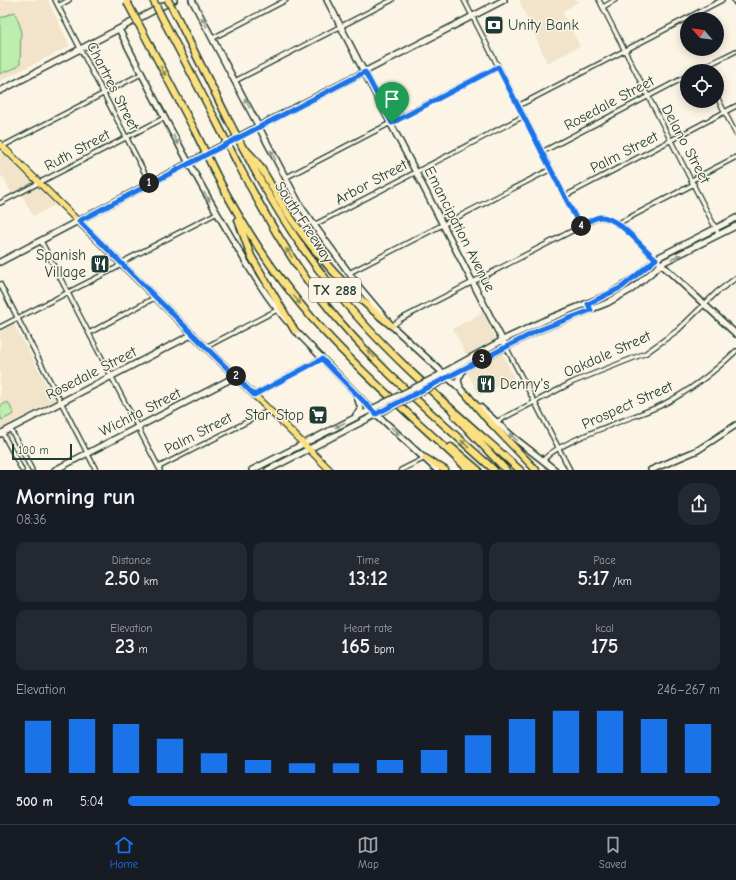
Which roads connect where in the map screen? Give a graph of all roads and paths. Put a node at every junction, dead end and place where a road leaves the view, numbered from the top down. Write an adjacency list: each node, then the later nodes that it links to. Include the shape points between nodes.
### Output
1 (55, 0): 16 (street, Chartres Street)
2 (69, 0): 16 (street)
3 (153, 0): 138 (highway, one-way to 3, bridge, via 371,355 322,301 288,251 238,164)
4 (168, 0): 48 (highway, South Freeway / TX 288, bridge, via 243,148)
5 (174, 0): 20 (main road)
6 (192, 0): 21 (main road, one-way to 6)
7 (286, 0): 21 (street)
8 (328, 0): 19 (main road, Emancipation Avenue)
9 (392, 0): 19 (street)
10 (464, 0): 18 (street)
11 (504, 0): 18 (main road)
12 (599, 0): 17 (street, Delano Street)
13 (615, 0): 17 (street)
14 (722, 0): 23 (street)
15 (127, 1): 58 (highway, TX 288, one-way to 58, bridge)
16 (58, 6): 22 (street, Chartres Street)
17 (603, 7): 23 (street, Delano Street)
18 (472, 17): 26 (street); 27 (main road)
19 (341, 26): 27 (main road, Emancipation Avenue); 30 (street)
20 (119, 29): 22 (main road); 28 (main road)
21 (213, 38): 30 (main road)
22 (81, 49): 31 (main road); 32 (street, Chartres Street)
23 (626, 50): 33 (street, Delano Street); 34 (street)
24 (736, 51): 25 (street)
25 (712, 64)
26 (498, 67): 34 (street); 40 (street)
27 (365, 72): 40 (main road, Emancipation Avenue); 41 (main road)
28 (141, 74): 32 (street); 39 (main road)
29 (680, 80): 33 (street, Rosedale Street)
30 (235, 81): 41 (main road, one-way to 30)
31 (0, 90)
32 (104, 94): 43 (street, Chartres Street); 45 (street)
33 (648, 97): 44 (street, Delano Street); 46 (street, Rosedale Street)
34 (518, 106): 38 (street)
35 (736, 106): 37 (street, Palm Street)
36 (722, 108): 37 (street)
37 (724, 112): 42 (street); 44 (street, Palm Street)
38 (524, 116): 46 (street); 51 (street, Arbor Street)
39 (164, 118): 43 (street, Ruth Street); 49 (main road, one-way to 49)
40 (392, 123): 51 (main road, Emancipation Avenue); 52 (street)
41 (259, 126): 49 (main road); 52 (main road, one-way to 41)
42 (736, 134)
43 (126, 137): 54 (street, Ruth Street); 55 (street, Chartres Street)
44 (671, 140): 53 (street, Delano Street); 56 (street, Palm Street)
45 (1, 146): 54 (main road)
46 (542, 152): 50 (street)
47 (736, 157): 53 (street)
48 (253, 160): 85 (highway, via 306,239 356,294); 102 (highway, South Freeway / TX 288, via 307,254 329,283 386,346)
49 (188, 164): 55 (main road); 59 (main road, one-way to 59)
50 (551, 169): 56 (street); 62 (street)
51 (416, 172): 62 (main road, Emancipation Avenue); 64 (street, Arbor Street)
52 (285, 178): 64 (main road)
53 (693, 182): 63 (street); 67 (street, Delano Street)
54 (39, 183): 57 (street, Ruth Street); 61 (main road)
55 (150, 183): 61 (main road)
56 (565, 196): 65 (street)
57 (0, 203)
58 (235, 211): 87 (highway, via 251,256); 108 (highway, TX 288, one-way to 108, via 277,274 313,318 339,347)
59 (217, 213): 72 (street); 82 (main road)
60 (736, 218): 67 (main road)
61 (79, 221): 69 (main road); 72 (main road)
62 (444, 224): 74 (street); 76 (main road, Emancipation Avenue)
63 (618, 224): 65 (street, via 599,217); 70 (street)
64 (314, 225): 74 (main road)
65 (580, 226): 76 (street)
66 (736, 226): 68 (main road)
67 (716, 229): 68 (street, Delano Street); 70 (main road)
68 (719, 235): 73 (main road, one-way to 68)
69 (41, 241): 71 (main road); 78 (street)
70 (656, 259): 73 (main road); 80 (main road, via 622,287)
71 (0, 262)
72 (121, 264): 78 (street); 79 (main road)
73 (661, 264): 81 (main road); 83 (main road, via 632,289)
74 (349, 274): 85 (main road)
75 (736, 278): 81 (street, Oakdale Street)
76 (473, 281): 85 (street); 91 (main road, Emancipation Avenue)
77 (0, 284): 84 (street)
78 (68, 292): 84 (street); 88 (street)
79 (156, 298): 88 (street); 89 (main road)
80 (588, 304): 83 (main road); 91 (main road, via 558,314)
81 (705, 304): 90 (main road); 106 (street, Oakdale Street, via 678,330 646,352)
82 (277, 310): 87 (main road); 92 (street)
83 (591, 310): 93 (main road, via 539,330)
84 (18, 318): 86 (street); 107 (street)
85 (392, 326): 97 (main road)
86 (0, 327)
87 (295, 331): 95 (main road)
88 (89, 333): 99 (street)
89 (192, 334): 92 (main road); 99 (main road, Rosedale Street)
90 (736, 334)
91 (503, 340): 93 (main road, Emancipation Avenue); 97 (main road)
92 (206, 347): 98 (main road)
93 (506, 347): 96 (main road); 106 (street, Emancipation Avenue)
94 (736, 351): 120 (street, Prospect Street, via 713,372 679,396)
95 (322, 359): 103 (main road); 104 (street)
96 (464, 368): 100 (main road); 101 (main road, via 458,380)
97 (444, 372): 100 (main road); 109 (main road, bridge)
98 (235, 375): 104 (main road); 115 (main road, Wichita Street)
99 (111, 376): 107 (main road, Rosedale Street); 115 (street)
100 (449, 378): 101 (main road); 111 (main road, bridge)
101 (460, 388): 105 (main road)
102 (434, 392): 139 (highway); 140 (highway, South Freeway / TX 288)
103 (356, 394): 109 (main road); 112 (main road, via 361,409)
104 (254, 395): 110 (main road)
105 (467, 395): 113 (main road); 141 (highway)
106 (534, 401): 113 (street, Oakdale Street); 120 (street, Emancipation Avenue)
107 (61, 402): 116 (main road, Rosedale Street); 121 (street)
108 (403, 407): 136 (highway, TX 288); 137 (highway)
109 (372, 409): 111 (main road); 112 (main road)
110 (270, 410): 118 (main road); 125 (street, Palm Street)
111 (376, 414): 119 (main road); 122 (main road, one-way to 122)
112 (355, 417): 118 (main road, one-way to 118)
113 (496, 422): 123 (main road, one-way to 113)
114 (736, 425): 144 (main road, via 698,450)
115 (138, 426): 121 (main road, Wichita Street); 125 (street)
116 (10, 428): 117 (main road, Rosedale Street); 127 (street)
117 (1, 433): 126 (street)
118 (303, 444): 119 (main road); 124 (main road)
119 (308, 449): 131 (main road); 132 (main road)
120 (558, 449): 123 (street, Prospect Street); 143 (street, Emancipation Avenue)
121 (87, 453): 128 (main road, Wichita Street); 129 (street)
122 (425, 458): 133 (street); 134 (main road); 135 (highway)
123 (543, 461): 142 (main road)
124 (266, 463): 130 (main road); 131 (main road)
125 (159, 468)
126 (22, 470)
127 (32, 470)
128 (55, 470)
129 (96, 470)
130 (252, 470)
131 (268, 470)
132 (330, 470)
133 (401, 470)
134 (437, 470)
135 (445, 470)
136 (470, 470)
137 (478, 470)
138 (494, 470)
139 (506, 470)
140 (520, 470)
141 (536, 470)
142 (555, 470)
143 (570, 470)
144 (650, 470)

